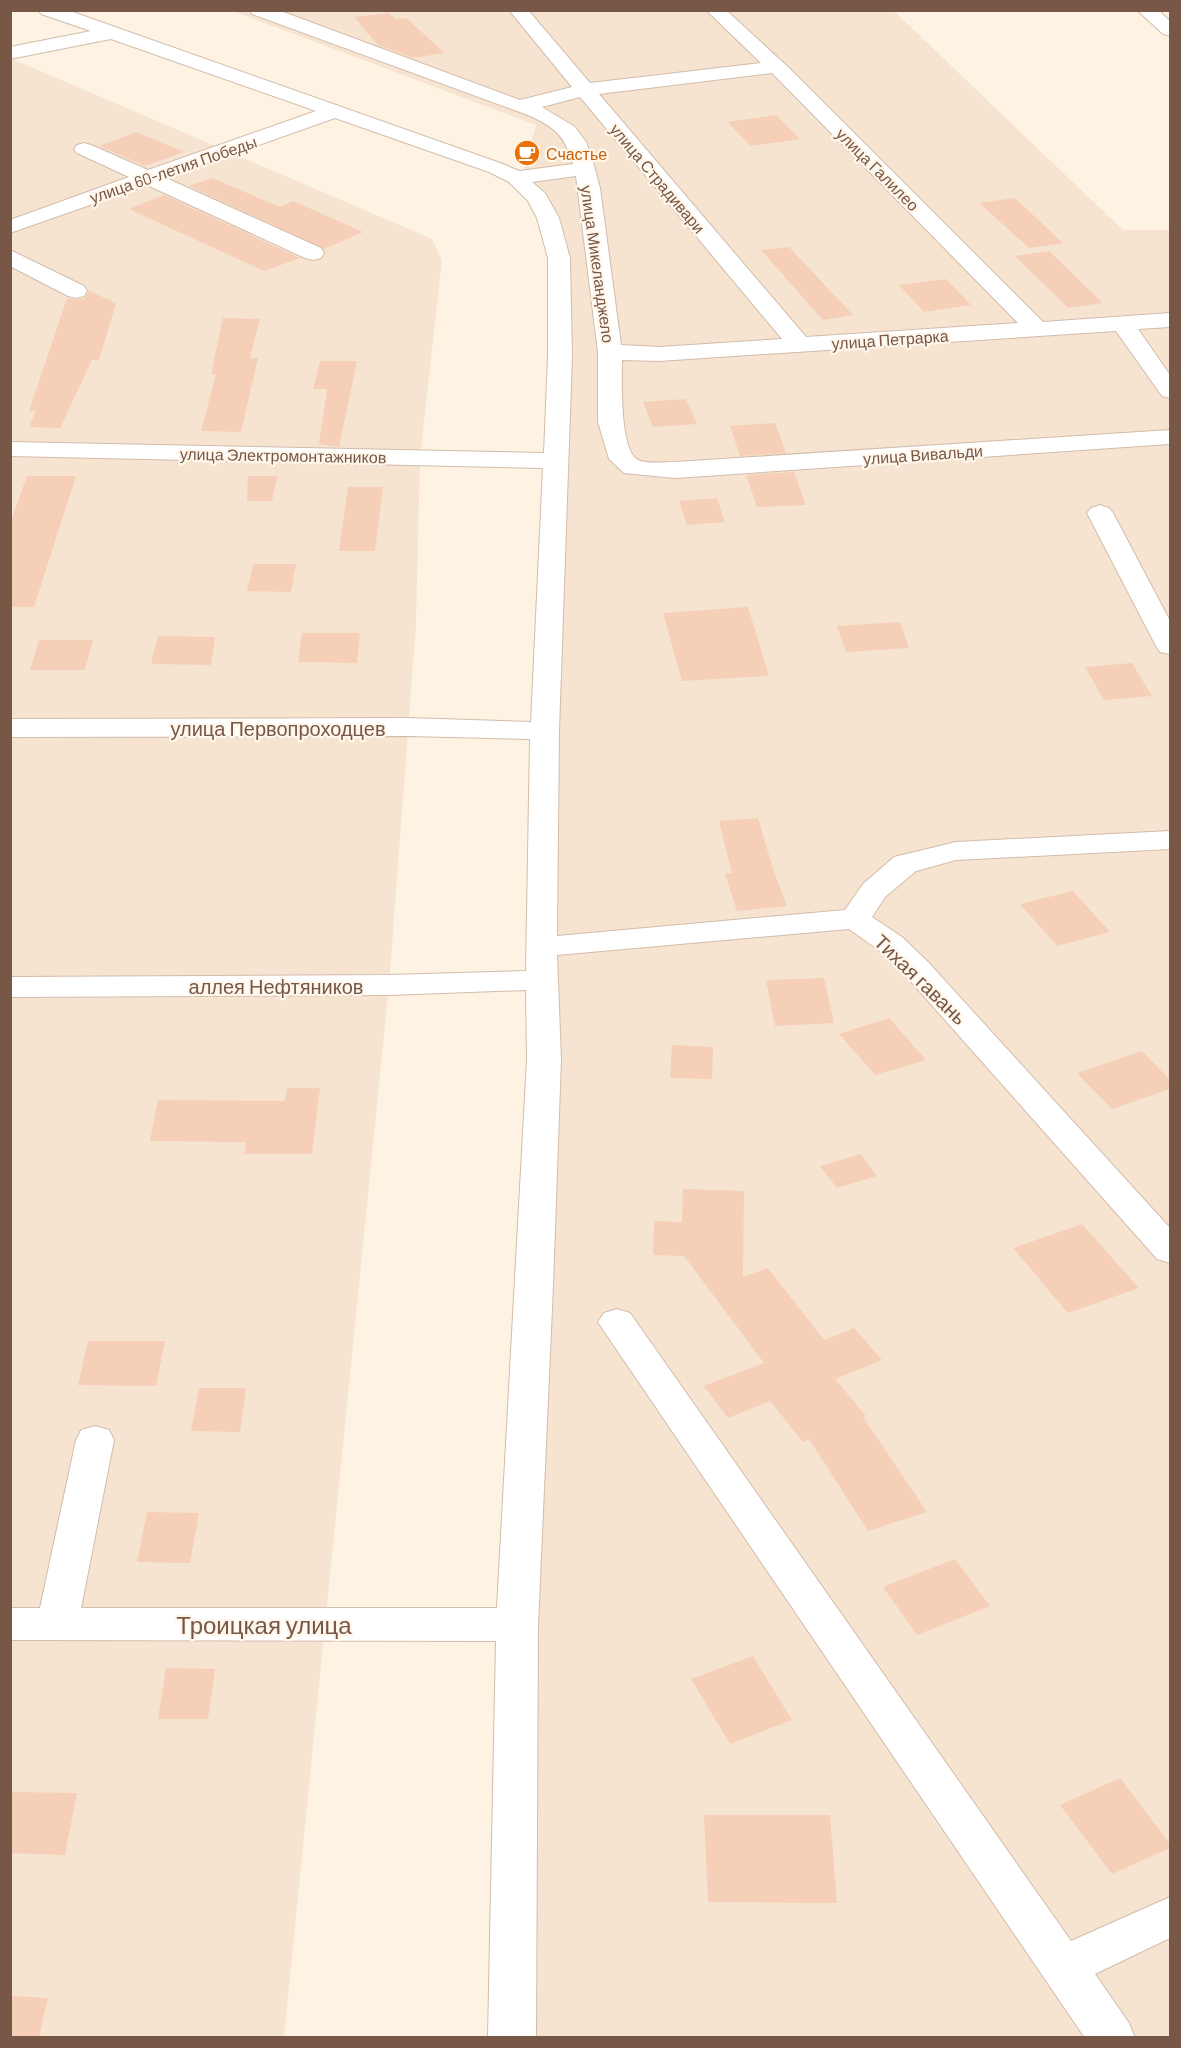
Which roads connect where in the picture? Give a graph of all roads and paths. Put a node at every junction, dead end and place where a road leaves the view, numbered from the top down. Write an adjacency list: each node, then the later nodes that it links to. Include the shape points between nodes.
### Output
1 (48, 10): 8 (street)
2 (260, 10): 9 (street, улица Микеланджело)
3 (518, 10): 12 (street, улица Страдивари)
4 (716, 10): 11 (street, улица Галилео)
5 (1146, 10): 7 (street)
6 (332, 18): 9 (street)
7 (1170, 30)
8 (113, 33): 10 (street); 14 (street)
9 (348, 42): 13 (street, улица Микеланджело)
10 (10, 53)
11 (776, 67): 12 (street); 25 (street, улица Галилео)
12 (584, 90): 13 (street); 26 (street, улица Страдивари)
13 (525, 106): 16 (street, улица Микеланджело, via 569,132)
14 (336, 111): 17 (street, улица 60-летия Победы); 18 (street)
15 (84, 149): 17 (street)
16 (585, 169): 18 (street); 27 (street, улица Микеланджело)
17 (145, 178): 19 (street, улица 60-летия Победы); 20 (street)
18 (516, 178): 31 (street, via 537,198 548,218 559,258)
19 (10, 227)
20 (313, 254)
21 (10, 257): 22 (street)
22 (76, 291)
23 (1170, 320): 24 (street, улица Петрарка)
24 (1122, 323): 25 (street, улица Петрарка); 28 (street)
25 (1037, 330): 26 (street, улица Петрарка)
26 (800, 345): 27 (street, улица Петрарка, via 659,354)
27 (610, 352): 32 (street, улица Микеланджело, via 610,422 621,459 633,468)
28 (1170, 391)
29 (1170, 437): 32 (street, улица Вивальди)
30 (10, 449): 31 (street, улица Электромонтажников)
31 (555, 461): 36 (street)
32 (675, 470)
33 (1101, 513): 34 (street)
34 (1170, 646)
35 (10, 728): 36 (street, улица Первопроходцев, via 409,727)
36 (545, 731): 39 (street)
37 (1170, 840): 38 (street, via 956,850 905,864 874,891)
38 (855, 919): 39 (street); 42 (street, Тихая гавань, via 891,944 917,969)
39 (541, 947): 40 (street)
40 (541, 980): 41 (street, аллея Нефтяников); 47 (street, via 544,1059)
41 (10, 987)
42 (1170, 1250)
43 (617, 1322): 49 (street)
44 (95, 1440): 46 (street)
45 (10, 1624): 46 (street, Троицкая улица)
46 (57, 1624): 47 (street, Троицкая улица)
47 (517, 1625): 50 (street)
48 (1170, 1917): 49 (street)
49 (1064, 1967): 51 (street)
50 (512, 2037)
51 (1112, 2037)

